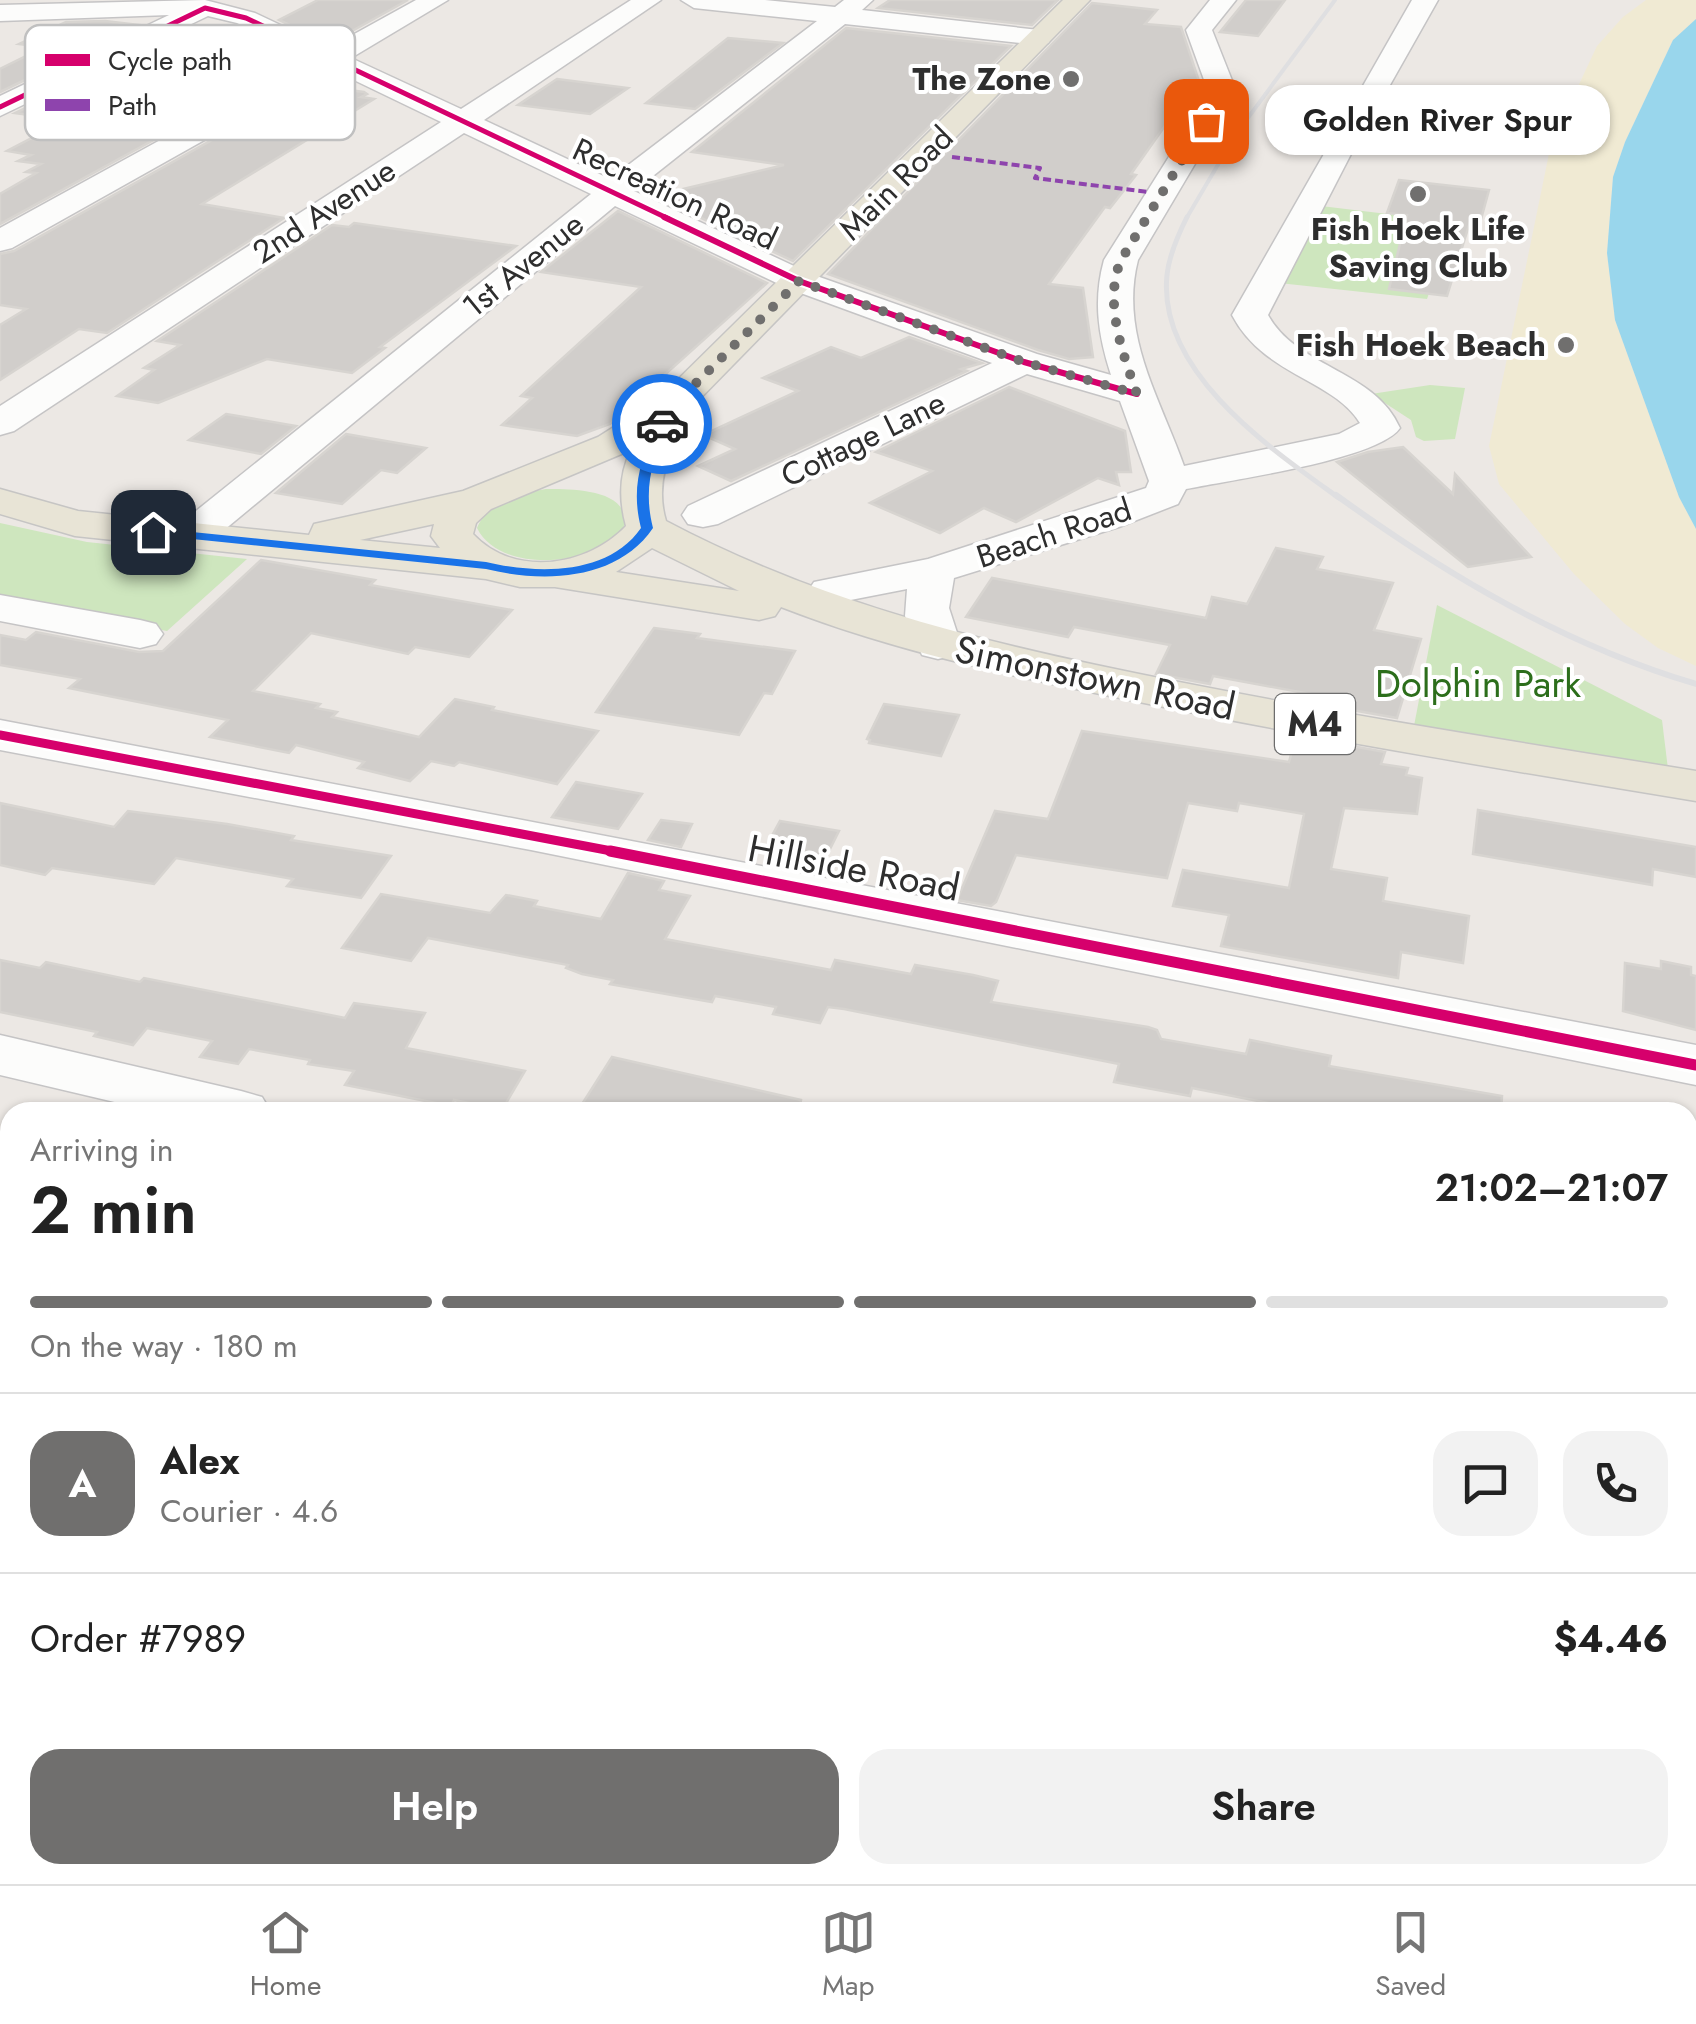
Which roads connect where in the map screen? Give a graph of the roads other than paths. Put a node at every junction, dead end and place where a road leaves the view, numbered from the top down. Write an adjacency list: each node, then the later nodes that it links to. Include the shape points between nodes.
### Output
1 (434, 0): 13 (street)
2 (648, 0): 17 (street, 2nd Avenue)
3 (694, 0): 8 (street)
4 (1077, 0): 12 (main road, Main Road)
5 (1222, 0): 23 (street, Beach Road, via 1199,30 1220,98 1115,276 1117,326)
6 (1425, 0): 26 (street, via 1250,316 1262,338 1350,394 1378,417 1381,428 1351,442)
7 (213, 4): 9 (street, Recreation Road); 10 (street); 11 (street, Recreation Road)
8 (850, 8): 12 (street); 19 (street, 1st Avenue)
9 (0, 13)
10 (170, 25)
11 (261, 25)
12 (1040, 38): 21 (main road, Main Road)
13 (355, 44)
14 (355, 70): 17 (street, Recreation Road)
15 (25, 95): 16 (street)
16 (0, 107)
17 (462, 121): 19 (street, Recreation Road); 25 (street, 2nd Avenue)
18 (182, 140): 20 (street)
19 (611, 193): 21 (street, Recreation Road); 31 (street, 1st Avenue)
20 (0, 241)
21 (799, 281): 22 (street, Recreation Road); 24 (main road, Main Road)
22 (1024, 362): 23 (street, Recreation Road); 29 (street, Cottage Lane)
23 (1137, 394): 26 (street, Beach Road)
24 (672, 407): 27 (main road, Main Road, via 612,445); 30 (main road, Main Road, via 647,454)
25 (0, 423)
26 (1169, 481): 33 (street, Beach Road, via 1164,495 1144,504)
27 (490, 494): 30 (main road, M4, via 570,481 624,493); 31 (main road, via 361,529); 32 (main road, via 456,519 452,536 462,552)
28 (0, 501): 31 (main road, via 76,523)
29 (703, 515)
30 (644, 517): 34 (main road, M4, via 636,545 614,559); 38 (main road, Simonstown Road / M4, via 756,584)
31 (191, 536): 32 (main road)
32 (486, 566): 34 (main road, M4)
33 (936, 570): 35 (street, Beach Road); 38 (street, Beach Road, via 924,598)
34 (544, 574): 38 (main road, Simonstown Road / M4)
35 (830, 591)
36 (0, 608): 37 (street)
37 (140, 634)
38 (923, 640): 40 (main road, Simonstown Road / M4, via 1299,722)
39 (0, 735): 42 (street, Hillside Road)
40 (1696, 786)
41 (0, 1055): 43 (street)
42 (1696, 1065)
43 (199, 1102)

